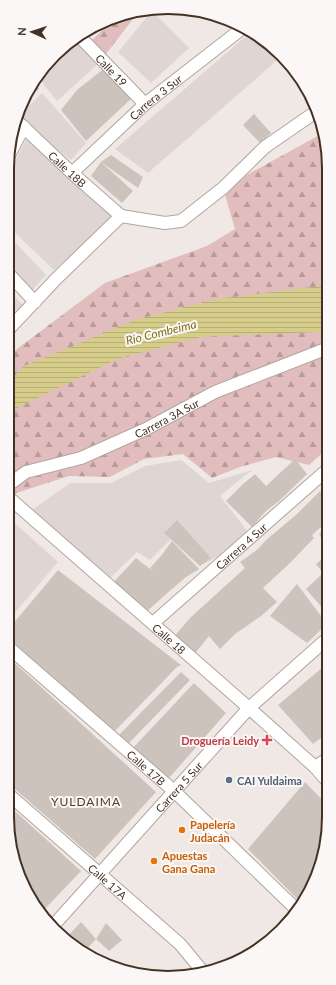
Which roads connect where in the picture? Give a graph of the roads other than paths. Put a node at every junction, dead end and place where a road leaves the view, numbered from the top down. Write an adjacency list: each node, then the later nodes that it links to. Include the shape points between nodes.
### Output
1 (238, 31): 3 (street, Carrera 3 Sur)
2 (83, 39): 3 (street, Calle 19)
3 (145, 104): 6 (street, Carrera 3 Sur)
4 (312, 114): 7 (street, via 265,147 223,188 181,221 165,223)
5 (20, 124): 6 (street, Calle 18B)
6 (72, 173): 7 (street, Calle 18B)
7 (121, 216): 9 (street)
8 (14, 280): 9 (street)
9 (35, 302): 10 (street)
10 (14, 324)
11 (322, 350): 13 (street, Carrera 3A Sur, via 215,392 146,429 81,458 26,472)
12 (322, 474): 15 (street, Carrera 4 Sur)
13 (14, 481)
14 (14, 502): 15 (street, Calle 18)
15 (153, 623): 18 (street, Calle 18)
16 (322, 643): 18 (street, Carrera 5 Sur)
17 (14, 652): 22 (street, Calle 17B)
18 (249, 708): 20 (street, Calle 18); 22 (street, Carrera 5 Sur)
19 (322, 762): 20 (street)
20 (315, 767): 21 (street, Calle 18)
21 (322, 775)
22 (174, 791): 24 (street, Carrera 5 Sur); 25 (street, Calle 17B)
23 (14, 799): 24 (street, Calle 17A)
24 (99, 874): 26 (street, Carrera 5 Sur); 27 (street, Calle 17A, via 180,944)
25 (293, 907)
26 (56, 923)
27 (200, 968)

